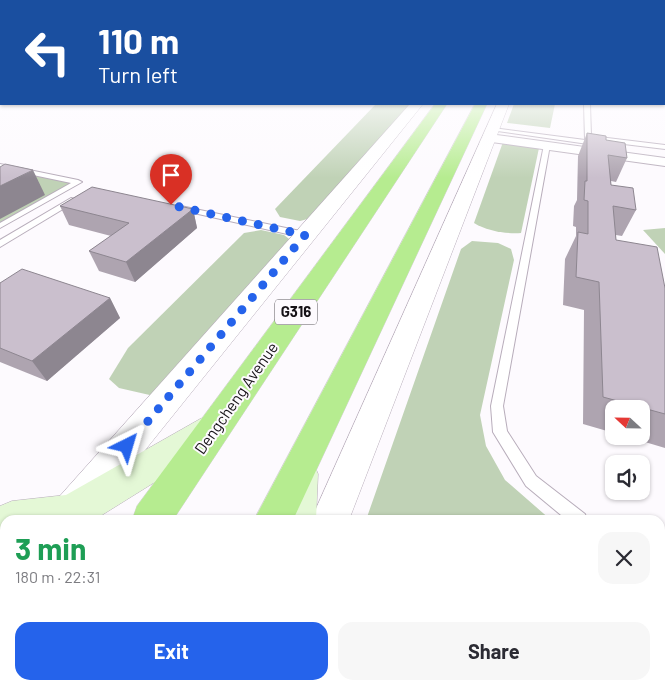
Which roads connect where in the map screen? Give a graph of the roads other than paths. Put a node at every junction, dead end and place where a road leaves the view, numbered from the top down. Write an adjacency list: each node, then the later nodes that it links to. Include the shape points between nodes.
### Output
1 (409, 113): 15 (street)
2 (435, 113): 17 (highway, Dengcheng Avenue / G316)
3 (482, 113): 6 (highway)
4 (497, 113): 6 (street)
5 (587, 113): 7 (lane)
6 (484, 131): 7 (lane, via 588,142); 8 (street); 18 (highway); 24 (street)
7 (588, 137): 9 (lane)
8 (547, 146): 10 (street); 25 (lane, via 497,406 500,432 531,481)
9 (665, 148)
10 (665, 162)
11 (0, 166): 14 (lane, via 78,182)
12 (86, 193): 16 (lane)
13 (171, 205): 15 (lane)
14 (0, 226)
15 (305, 235): 19 (street)
16 (0, 244)
17 (218, 425): 20 (main road); 21 (highway, Dengcheng Avenue / G316)
18 (301, 465): 22 (highway); 23 (main road)
19 (69, 515)
20 (70, 515)
21 (155, 515)
22 (276, 515)
23 (296, 515)
24 (332, 515)
25 (573, 515)

